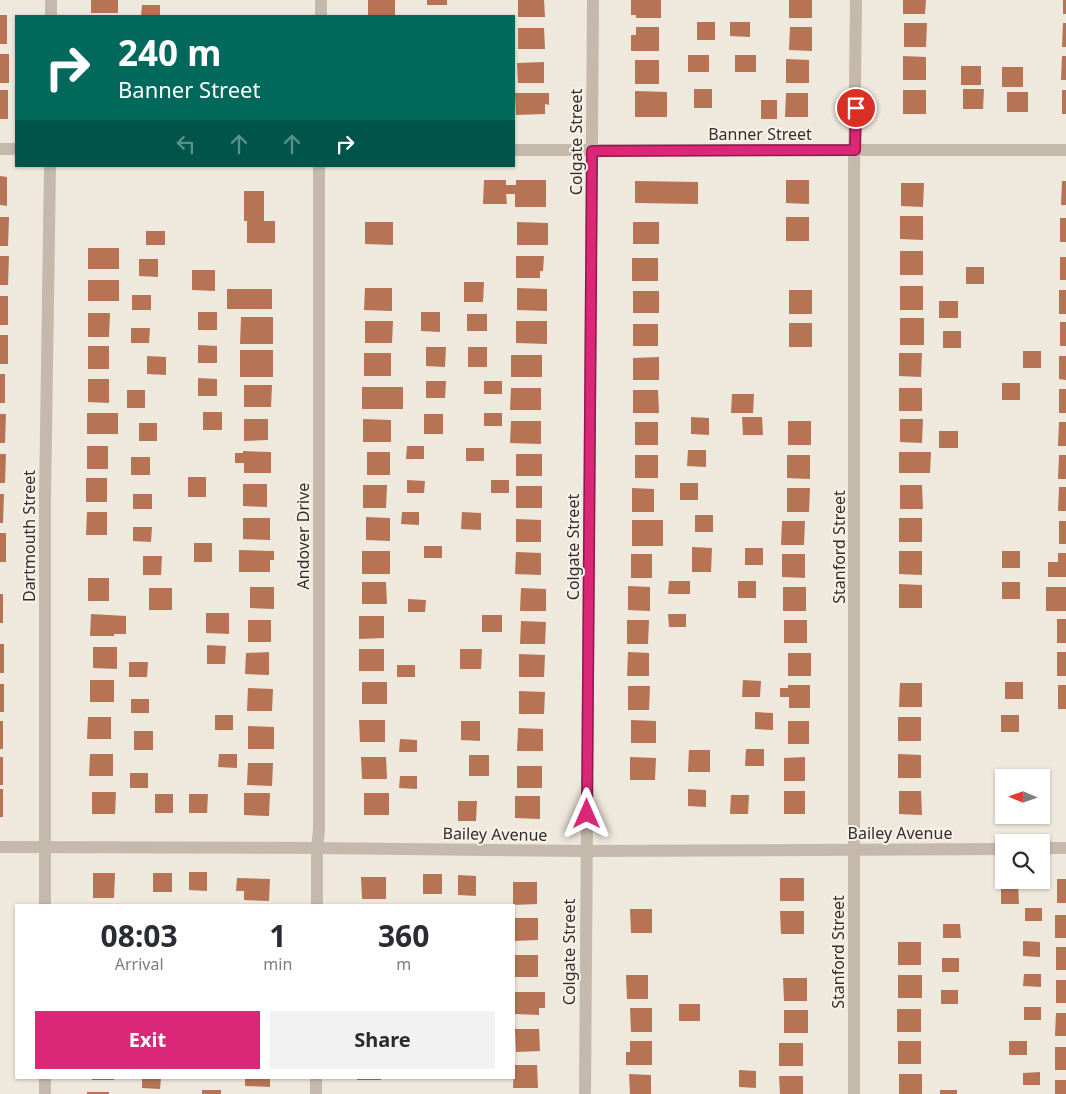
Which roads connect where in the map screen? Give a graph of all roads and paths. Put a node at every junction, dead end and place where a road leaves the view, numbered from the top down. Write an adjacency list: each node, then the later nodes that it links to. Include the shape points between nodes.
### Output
1 (51, 0): 5 (street)
2 (321, 0): 6 (street)
3 (593, 0): 12 (street, Colgate Street)
4 (856, 0): 10 (street, Stanford Street)
5 (51, 15)
6 (321, 15)
7 (0, 149): 8 (street)
8 (15, 149)
9 (515, 150): 12 (street, Banner Street)
10 (855, 150): 11 (street, Banner Street); 12 (street, Banner Street); 20 (street, Stanford Street)
11 (1066, 150)
12 (592, 151): 22 (street, Colgate Street)
13 (50, 167): 16 (street, Dartmouth Street, via 45,499)
14 (319, 167): 17 (street, Andover Drive)
15 (0, 847): 16 (street, Bailey Avenue)
16 (45, 848): 17 (street, Bailey Avenue); 23 (street, Dartmouth Street)
17 (317, 848): 22 (street, Bailey Avenue); 24 (street, Andover Drive)
18 (1050, 848): 19 (street)
19 (1066, 848)
20 (855, 849): 21 (street, Bailey Avenue); 22 (street, Bailey Avenue); 30 (street, Stanford Street)
21 (995, 849)
22 (586, 851): 29 (street, Colgate Street)
23 (45, 904)
24 (317, 904)
25 (45, 1079): 27 (street)
26 (316, 1079): 28 (street)
27 (45, 1094)
28 (316, 1094)
29 (584, 1094)
30 (854, 1094)

